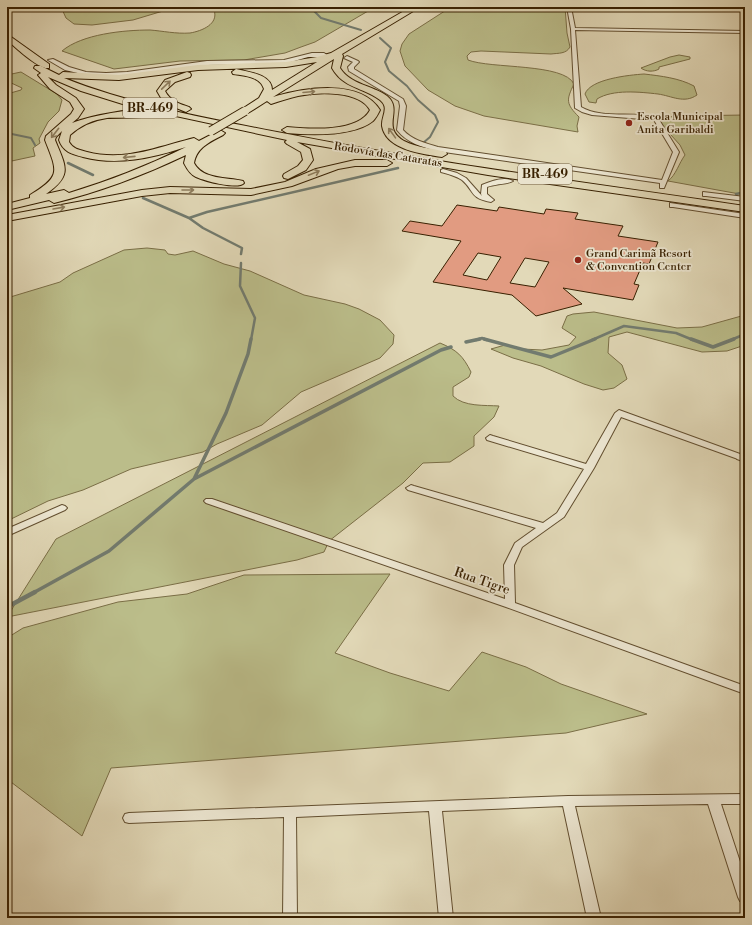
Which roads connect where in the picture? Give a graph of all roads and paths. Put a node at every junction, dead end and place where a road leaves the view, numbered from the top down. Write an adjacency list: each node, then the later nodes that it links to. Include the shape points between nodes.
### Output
1 (416, 7): 8 (highway, via 364,38)
2 (569, 7): 3 (street)
3 (573, 29): 4 (street); 20 (street, via 578,108 592,114 656,119 676,152)
4 (745, 32)
5 (7, 36): 9 (main road)
6 (7, 44): 9 (main road)
7 (324, 55): 9 (street, via 306,54 284,62 209,63 109,74)
8 (340, 57): 10 (highway, via 291,65 199,67 123,78); 11 (highway); 20 (highway, one-way to 8, via 414,148 400,142 389,132 387,125 390,109 385,100 347,80 338,72 336,68); 20 (street, via 356,62 350,67 351,70 401,100 403,106 400,130 414,142 437,149)
9 (45, 65): 10 (highway, Rodovía das Cataratas / BR-469); 13 (highway, Rodovía das Cataratas / BR-469, via 58,79 96,93); 24 (highway, one-way to 24, via 41,74 53,87 73,100 79,109 75,116 51,136 50,140 60,165 57,180 44,191)
10 (61, 74): 12 (highway, Rodovía das Cataratas / BR-469, via 119,96)
11 (267, 100): 12 (highway, one-way to 11, via 170,102 162,96 161,89 172,80 186,75 236,72 256,77 266,83); 14 (highway, one-way to 14, via 306,92 336,92 365,99 375,110 367,120 344,128); 15 (highway)
12 (212, 116): 14 (highway, Rodovía das Cataratas / BR-469)
13 (197, 118): 14 (highway, Rodovía das Cataratas / BR-469); 15 (highway, one-way to 13, via 129,158 113,158 78,153 69,148 64,140 67,132 79,124 110,116 140,114)
14 (264, 130): 15 (highway, via 303,148 308,156 305,166 288,176 267,181 235,183 213,180 197,173 189,165 190,156); 16 (highway, Rodovía das Cataratas / BR-469); 22 (highway, Rodovía das Cataratas / BR-469)
15 (198, 142): 24 (highway, via 102,180); 26 (highway, via 165,161 109,183)
16 (325, 145): 17 (highway); 21 (highway, Rodovía das Cataratas / BR-469)
17 (388, 164): 18 (highway); 28 (highway, one-way to 17, via 170,190 251,192 288,184 337,166 355,163)
18 (443, 170): 19 (highway); 19 (street, via 466,180 473,193 483,199 491,200 484,194 484,186 488,183)
19 (510, 180): 23 (highway)
20 (663, 185): 22 (highway)
21 (623, 191): 23 (highway); 25 (highway, Rodovía das Cataratas / BR-469)
22 (745, 202)
23 (672, 205): 27 (street)
24 (7, 207)
25 (745, 210)
26 (7, 213)
27 (745, 216)
28 (7, 218)
29 (490, 438): 31 (street)
30 (744, 457): 31 (street, via 619,413)
31 (589, 468): 35 (street, via 561,515)
32 (411, 488): 35 (street)
33 (208, 501): 37 (street, Rua Tigre)
34 (62, 508): 36 (street)
35 (544, 527): 37 (street, via 518,544 510,565)
36 (7, 533)
37 (510, 605): 38 (street, Rua Tigre)
38 (745, 690)
39 (745, 799): 40 (street)
40 (714, 800): 41 (street); 45 (street)
41 (568, 801): 42 (street); 48 (street)
42 (435, 807): 43 (street); 47 (street)
43 (290, 812): 44 (street); 46 (street)
44 (129, 818)
45 (745, 897)
46 (290, 918)
47 (446, 918)
48 (594, 918)

